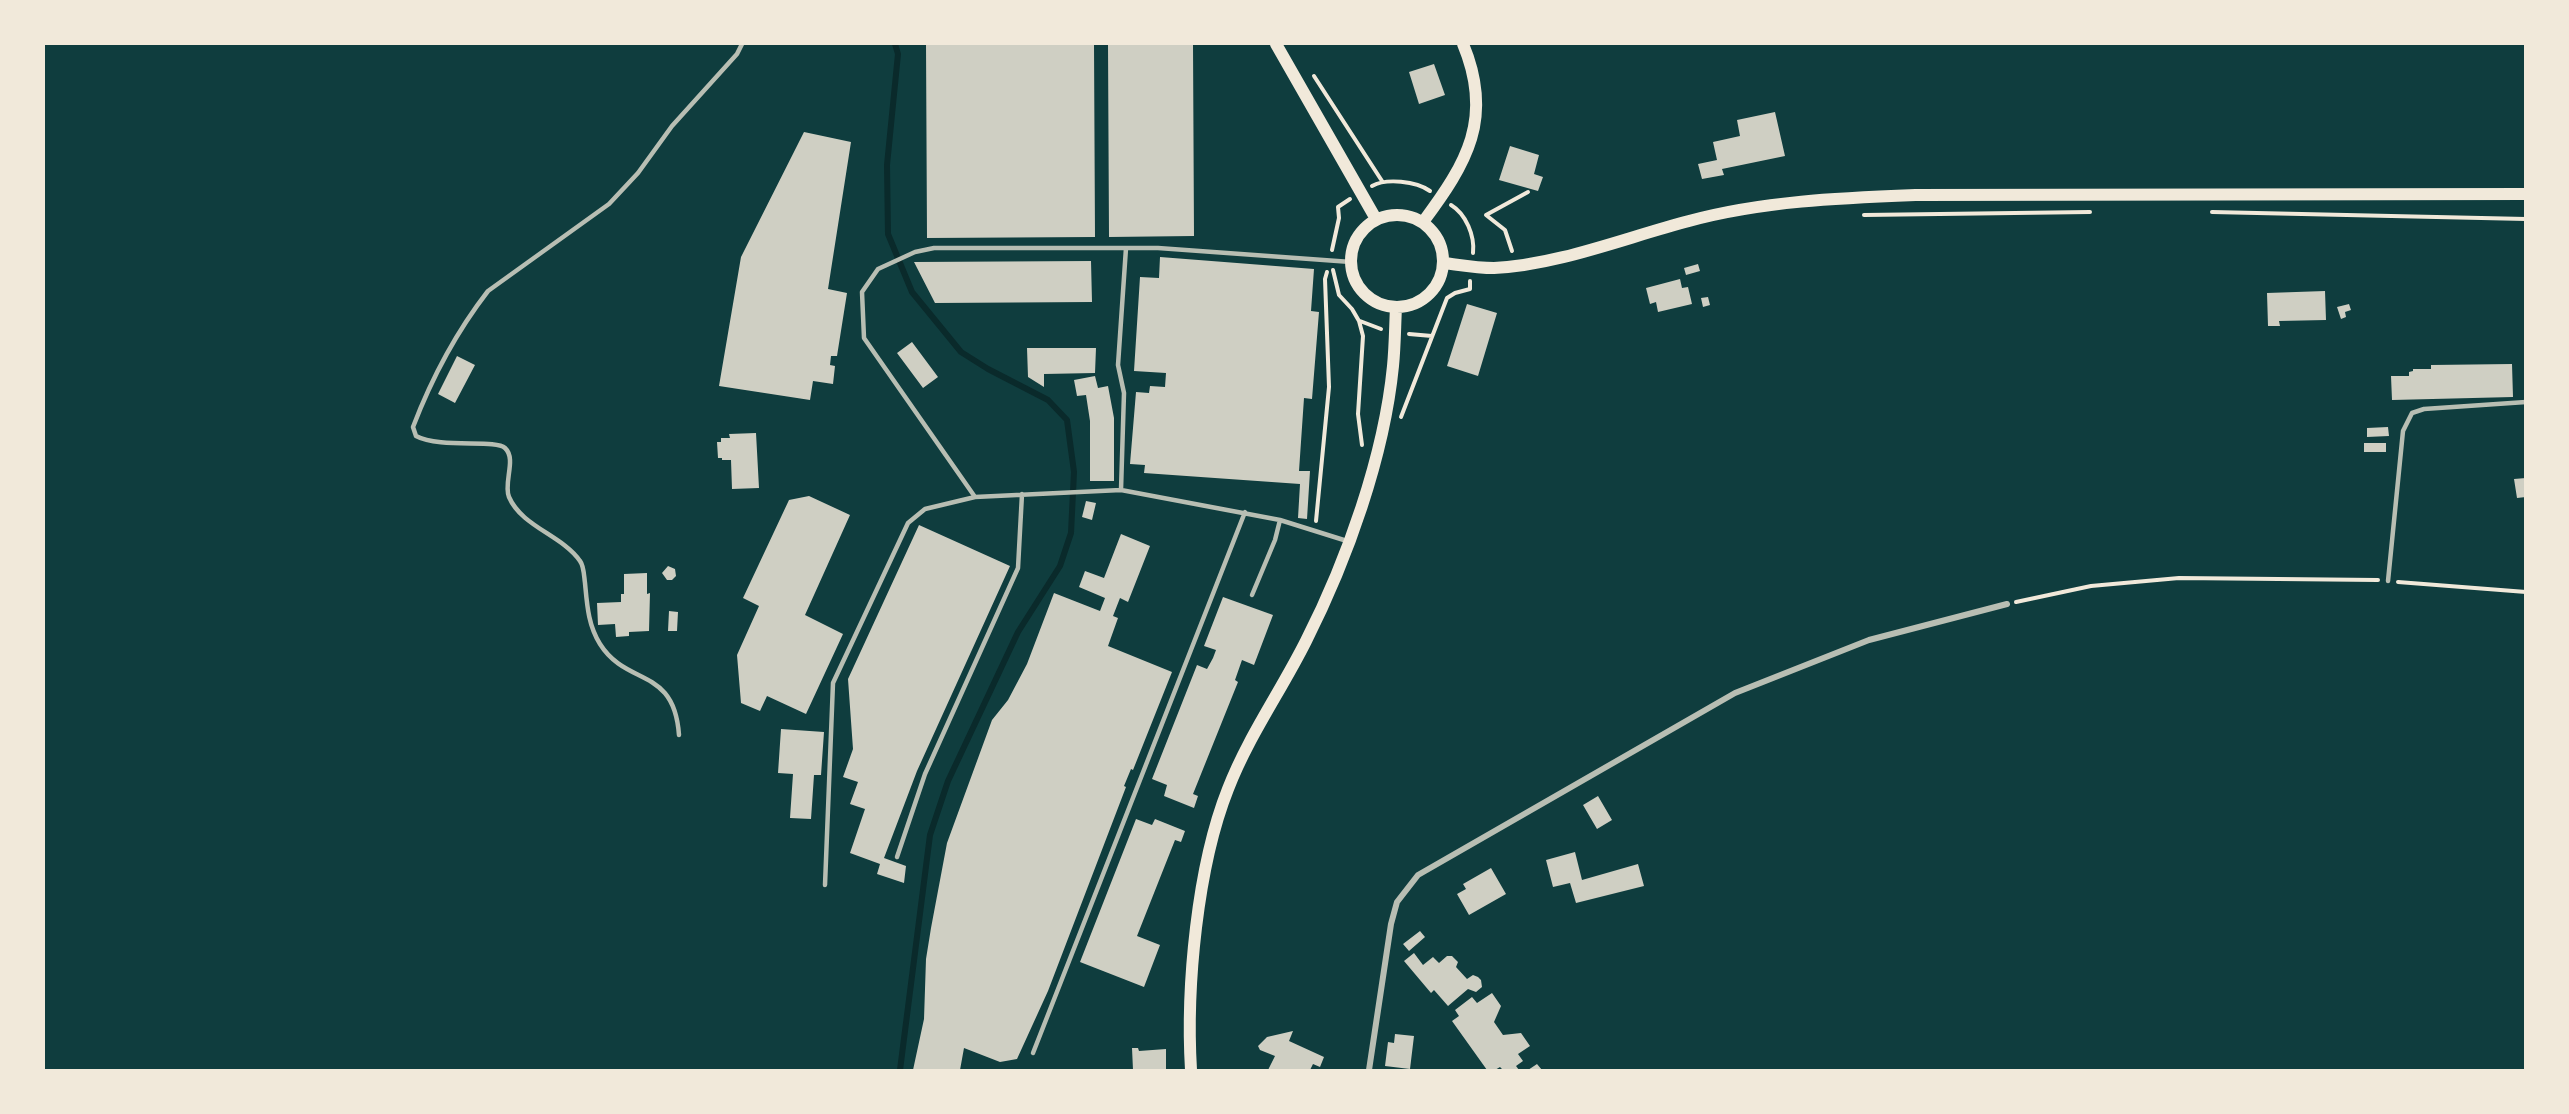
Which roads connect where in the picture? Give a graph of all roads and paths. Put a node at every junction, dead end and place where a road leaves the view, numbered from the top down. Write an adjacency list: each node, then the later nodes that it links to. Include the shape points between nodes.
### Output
1 (742, 44): 36 (lane, via 609,204 488,291 431,385 413,427 416,436 427,442 496,444 505,448 509,456 507,487 513,505 582,563 594,636 612,659 644,676 672,700)
2 (1276, 44): 12 (main road)
3 (1463, 44): 7 (main road, via 1477,104 1474,128 1463,162)
4 (1312, 73): 7 (path, via 1382,180 1425,187)
5 (1528, 192): 20 (path, via 1486,215 1505,231)
6 (2526, 194): 20 (main road, via 1917,195 1823,199 1691,220)
7 (1441, 198): 14 (main road); 19 (path, via 1460,211 1474,241)
8 (1338, 207): 16 (path)
9 (2098, 212): 11 (path)
10 (2204, 212): 13 (path)
11 (1852, 215)
12 (1376, 219): 14 (main road, via 1395,214); 17 (main road, via 1357,237)
13 (2526, 219)
14 (1423, 222): 18 (main road, via 1435,233)
15 (1126, 248): 16 (lane); 25 (lane, via 1118,365 1124,393); 27 (lane, via 934,248 878,269 862,292 864,338)
16 (1331, 260): 17 (lane); 24 (path, via 1339,295 1352,309 1363,336 1358,414); 30 (path, via 1325,279 1329,387)
17 (1351, 262): 21 (main road, via 1359,288 1376,301)
18 (1444, 263): 19 (main road); 21 (main road, via 1429,295 1419,302)
19 (1471, 266): 20 (main road); 23 (path, via 1470,289 1447,298 1404,413)
20 (1518, 266)
21 (1396, 307): 31 (main road, via 1393,367 1385,413)
22 (2526, 402): 32 (lane, via 2412,413 2403,431)
23 (1397, 422)
24 (1362, 450)
25 (1121, 490): 26 (lane); 28 (lane)
26 (1022, 494): 27 (lane); 37 (lane, via 1018,568 925,774)
27 (975, 497): 38 (lane, via 925,509 908,523 833,683)
28 (1245, 512): 29 (lane); 39 (lane)
29 (1280, 520): 30 (lane); 34 (lane)
30 (1315, 531): 31 (lane)
31 (1350, 542): 40 (main road, via 1305,643 1236,768 1219,815 1194,954)
32 (2388, 581): 33 (path); 35 (path, via 2179,578 2091,586)
33 (2526, 592)
34 (1252, 595)
35 (2007, 604): 41 (street, via 1869,640 1735,693 1418,875 1397,902 1391,924)
36 (680, 735)
37 (897, 857)
38 (825, 885)
39 (1033, 1053)
40 (1191, 1071)
41 (1369, 1071)

